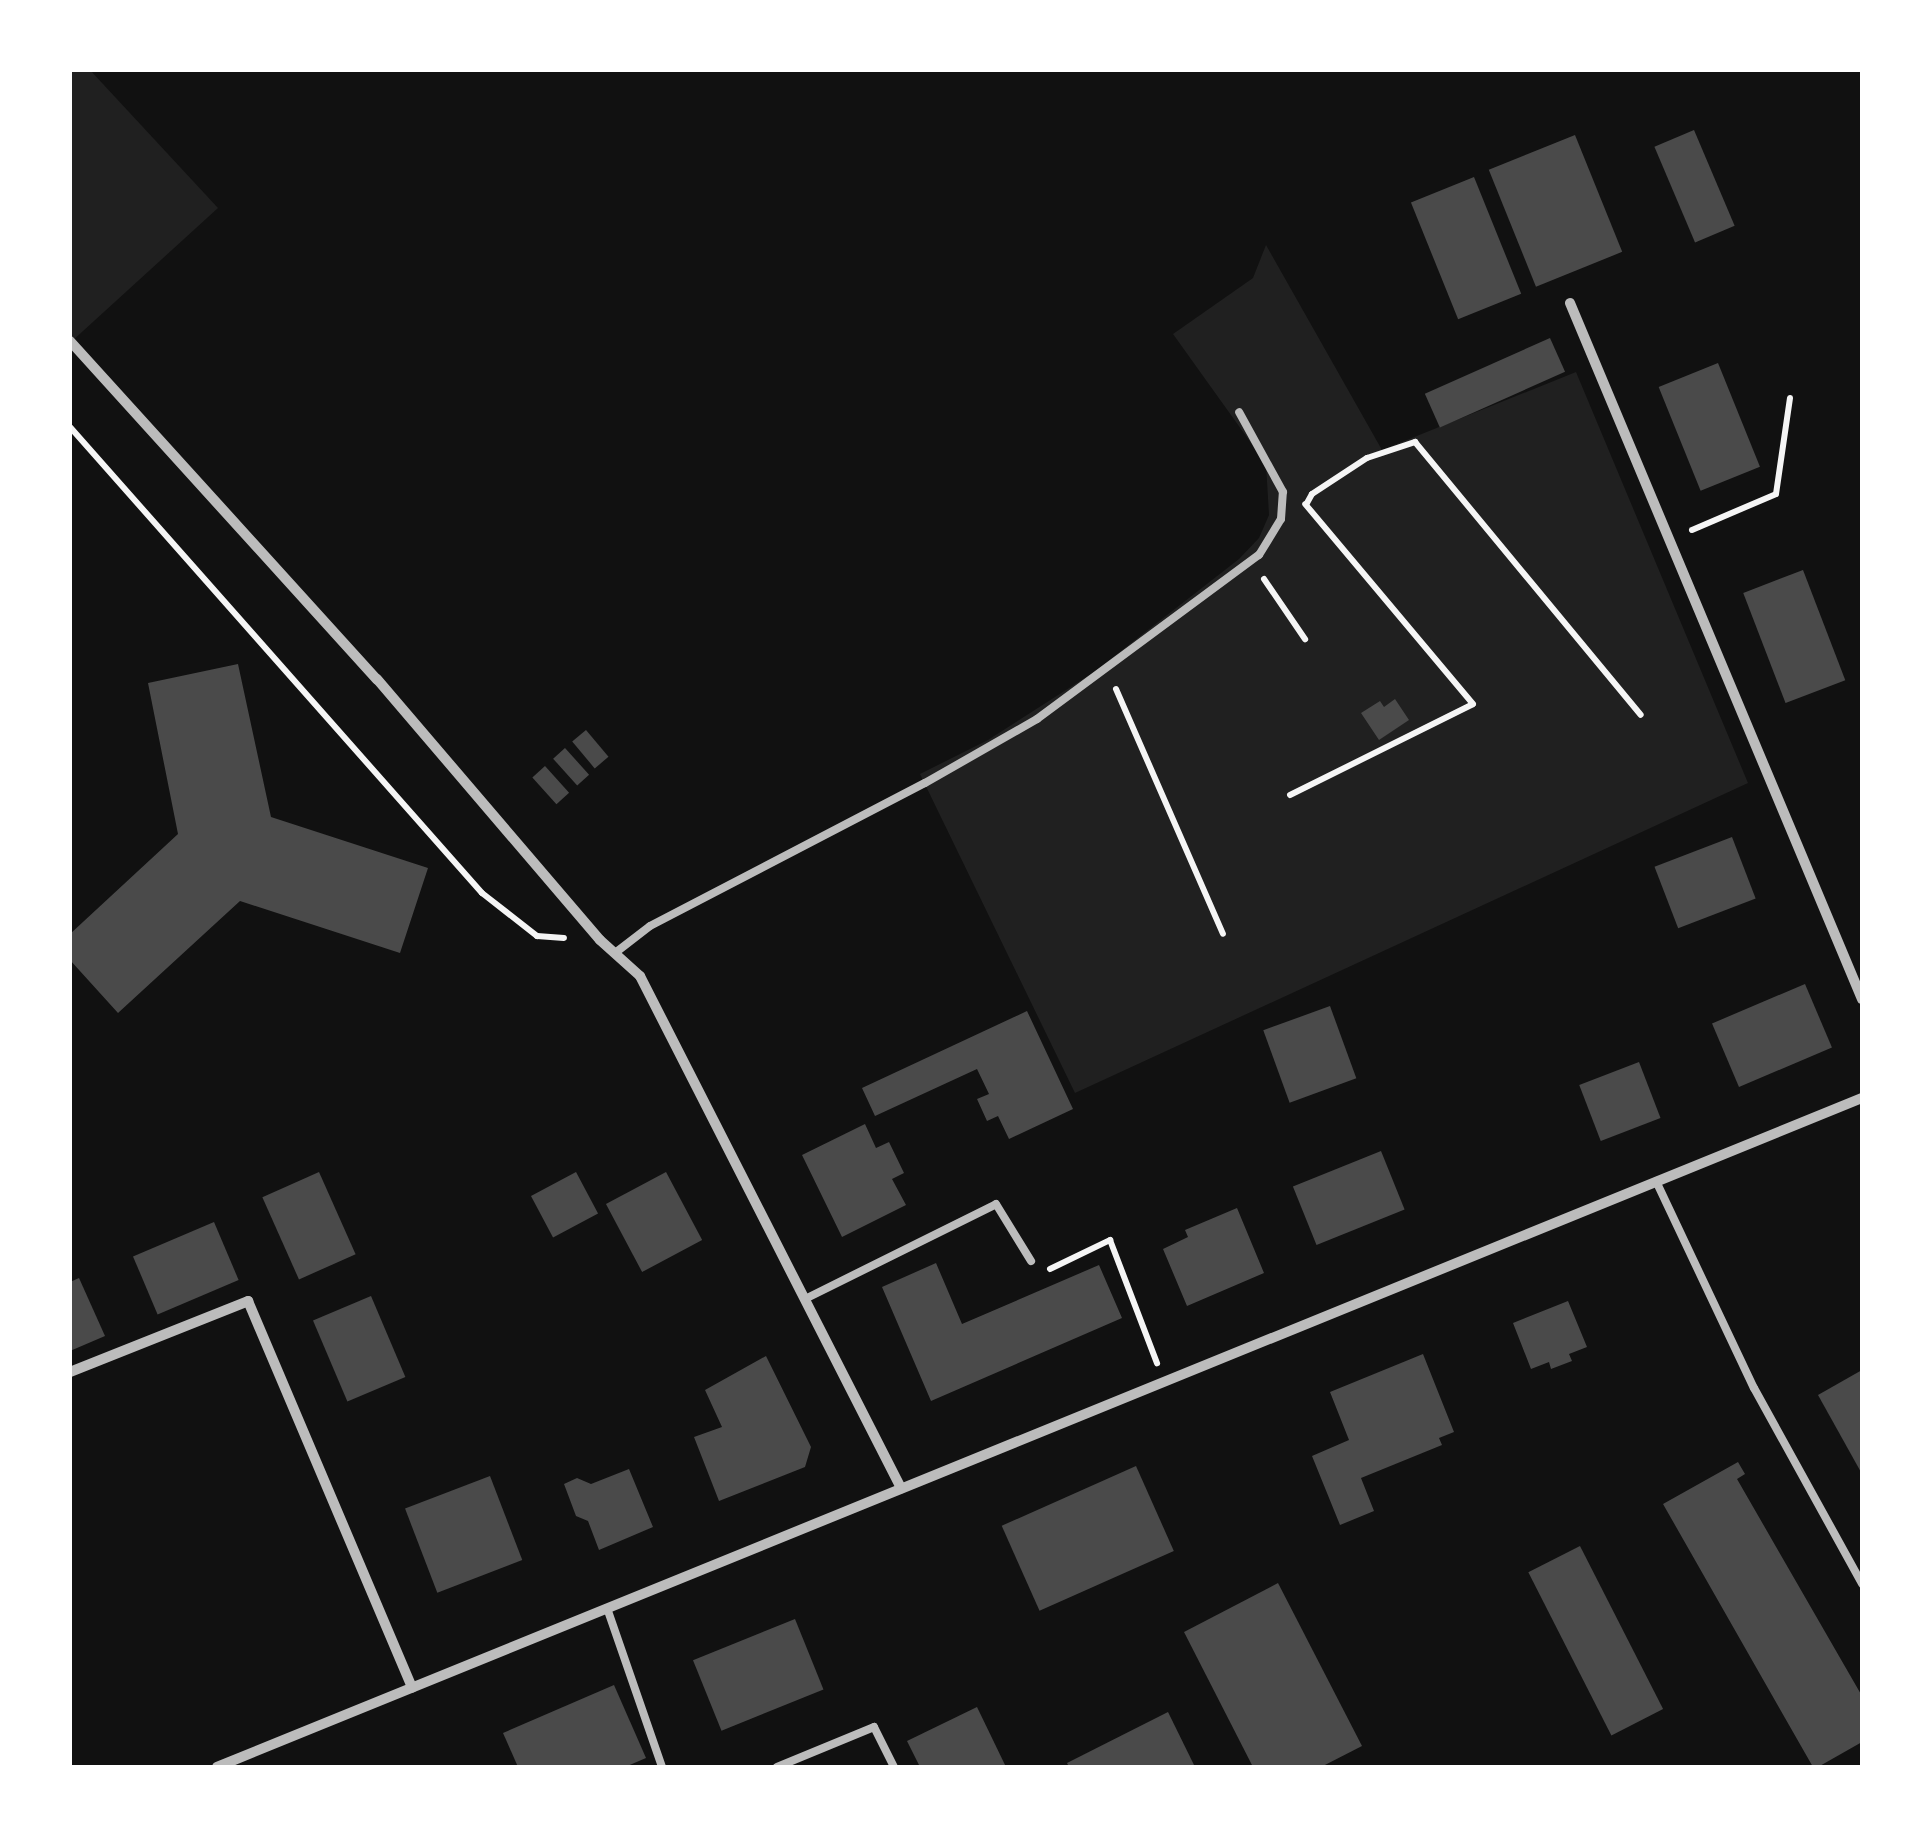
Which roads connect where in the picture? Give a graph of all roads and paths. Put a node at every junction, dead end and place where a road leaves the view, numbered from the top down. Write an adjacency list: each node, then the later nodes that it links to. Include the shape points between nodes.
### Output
1 (1570, 303): 8 (street)
2 (70, 341): 15 (street, via 377,679)
3 (1790, 398): 8 (path, via 1776,494)
4 (1238, 412): 6 (lane, via 1279,479)
5 (70, 427): 15 (path, via 482,893 537,936)
6 (1284, 504): 7 (path); 9 (lane, via 1275,533)
7 (1306, 504): 12 (path, via 1367,458 1415,442); 13 (path, via 1474,704)
8 (1667, 541): 17 (street)
9 (1252, 561): 10 (path); 11 (lane)
10 (1305, 638)
11 (1108, 670): 14 (path); 16 (lane, via 1021,728 650,926)
12 (1641, 716)
13 (1290, 795)
14 (1223, 934)
15 (600, 940): 16 (street)
16 (615, 953): 21 (street, via 640,976)
17 (1862, 999)
18 (1862, 1098): 19 (street)
19 (1656, 1182): 23 (street); 25 (lane, via 1754,1388)
20 (1031, 1261): 21 (lane, via 996,1204); 23 (path, via 1049,1269 1110,1240)
21 (804, 1299): 24 (street)
22 (70, 1372): 27 (street, via 248,1301)
23 (1164, 1382): 24 (street)
24 (901, 1488): 26 (street)
25 (1862, 1584)
26 (607, 1608): 27 (street); 29 (lane)
27 (412, 1688): 28 (street)
28 (217, 1767)
29 (662, 1767)
30 (777, 1767): 31 (lane, via 874,1727)
31 (894, 1767)

